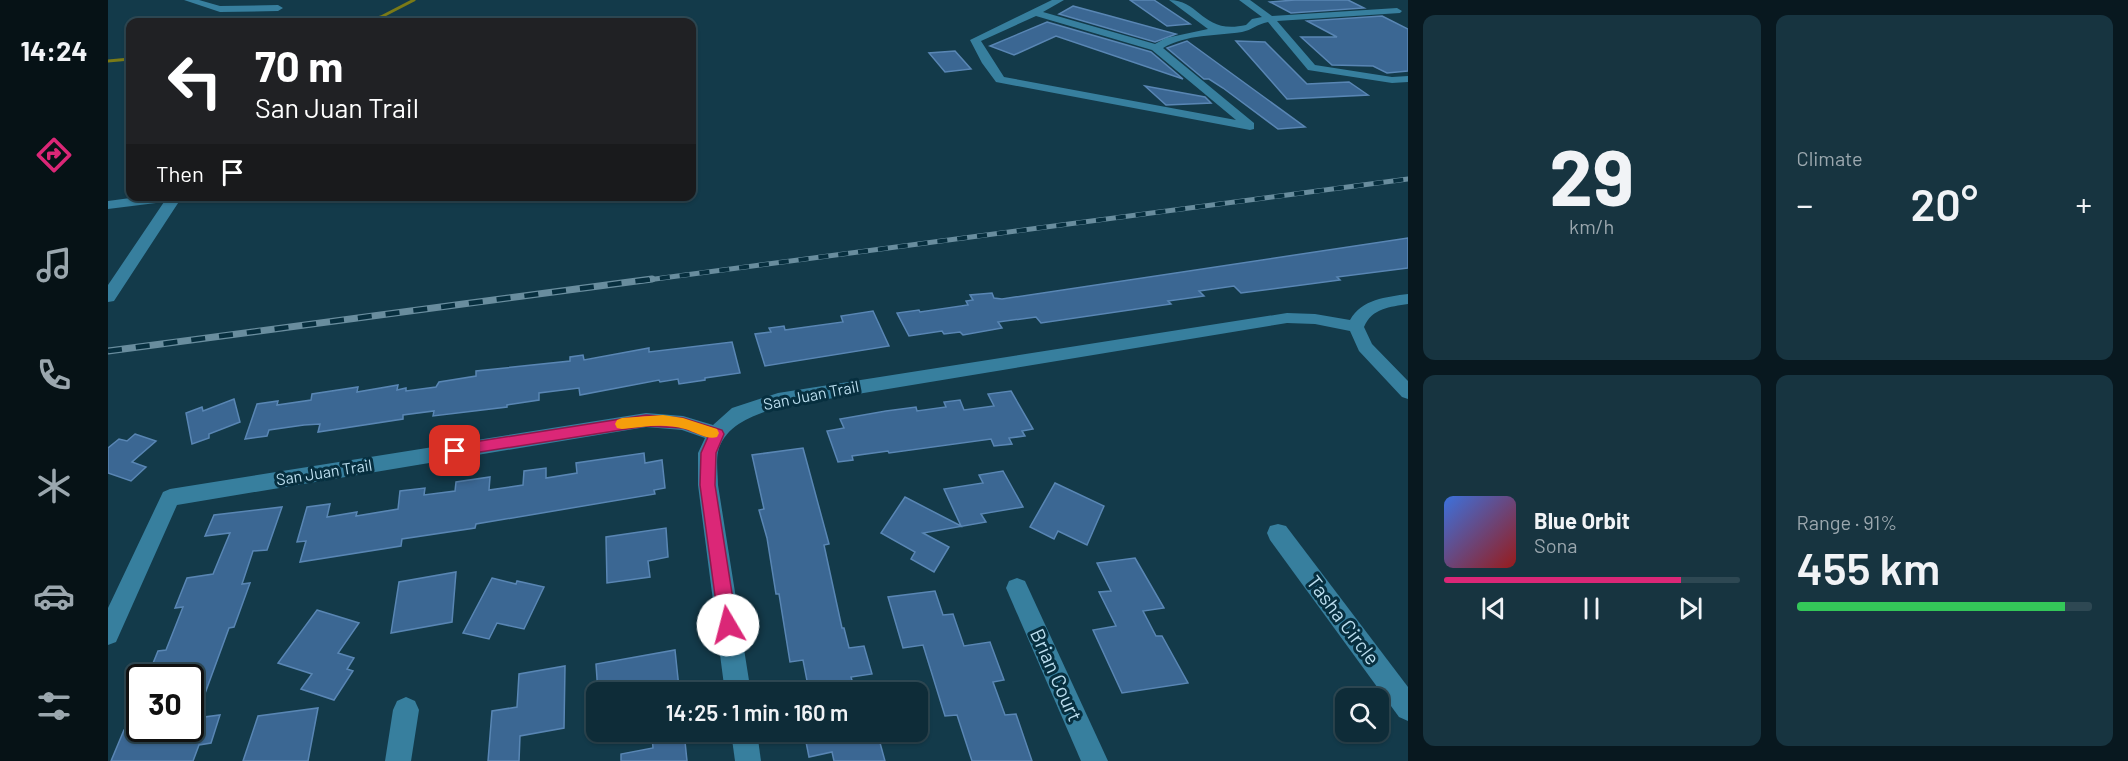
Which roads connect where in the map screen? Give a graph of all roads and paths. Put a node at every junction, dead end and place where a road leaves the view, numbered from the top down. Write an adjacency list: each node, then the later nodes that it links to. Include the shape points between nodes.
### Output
1 (189, 0): 6 (street, via 220,9)
2 (1059, 0): 8 (street)
3 (1174, 0): 11 (street)
4 (1244, 0): 10 (street)
5 (1374, 0): 7 (street)
6 (279, 8)
7 (1397, 11): 9 (street); 10 (street)
8 (1035, 13): 12 (street); 12 (street, via 975,40 1000,80 1053,86 1200,120 1250,126)
9 (1408, 16)
10 (1270, 19): 11 (street, via 1240,29); 13 (street, via 1312,68)
11 (1216, 30): 12 (street, via 1170,40)
12 (1156, 48)
13 (1408, 79)
14 (142, 201): 16 (street)
15 (172, 201): 17 (street)
16 (108, 205)
17 (108, 297)
18 (1408, 299): 19 (street, via 1374,305 1363,312)
19 (1356, 327): 20 (street, via 1365,347); 21 (street, San Juan Trail, via 1287,318 846,388 756,406 740,413)
20 (1408, 392)
21 (716, 434): 24 (street, San Juan Trail, via 683,423 646,420 170,498); 25 (street, via 708,453 708,485)
22 (1278, 533): 26 (street, Tasha Circle)
23 (1017, 588): 31 (street, Brian Court)
24 (108, 634)
25 (736, 682)
26 (1408, 708)
27 (406, 710): 29 (street)
28 (745, 742): 30 (street)
29 (398, 761)
30 (748, 761)
31 (1095, 761)

